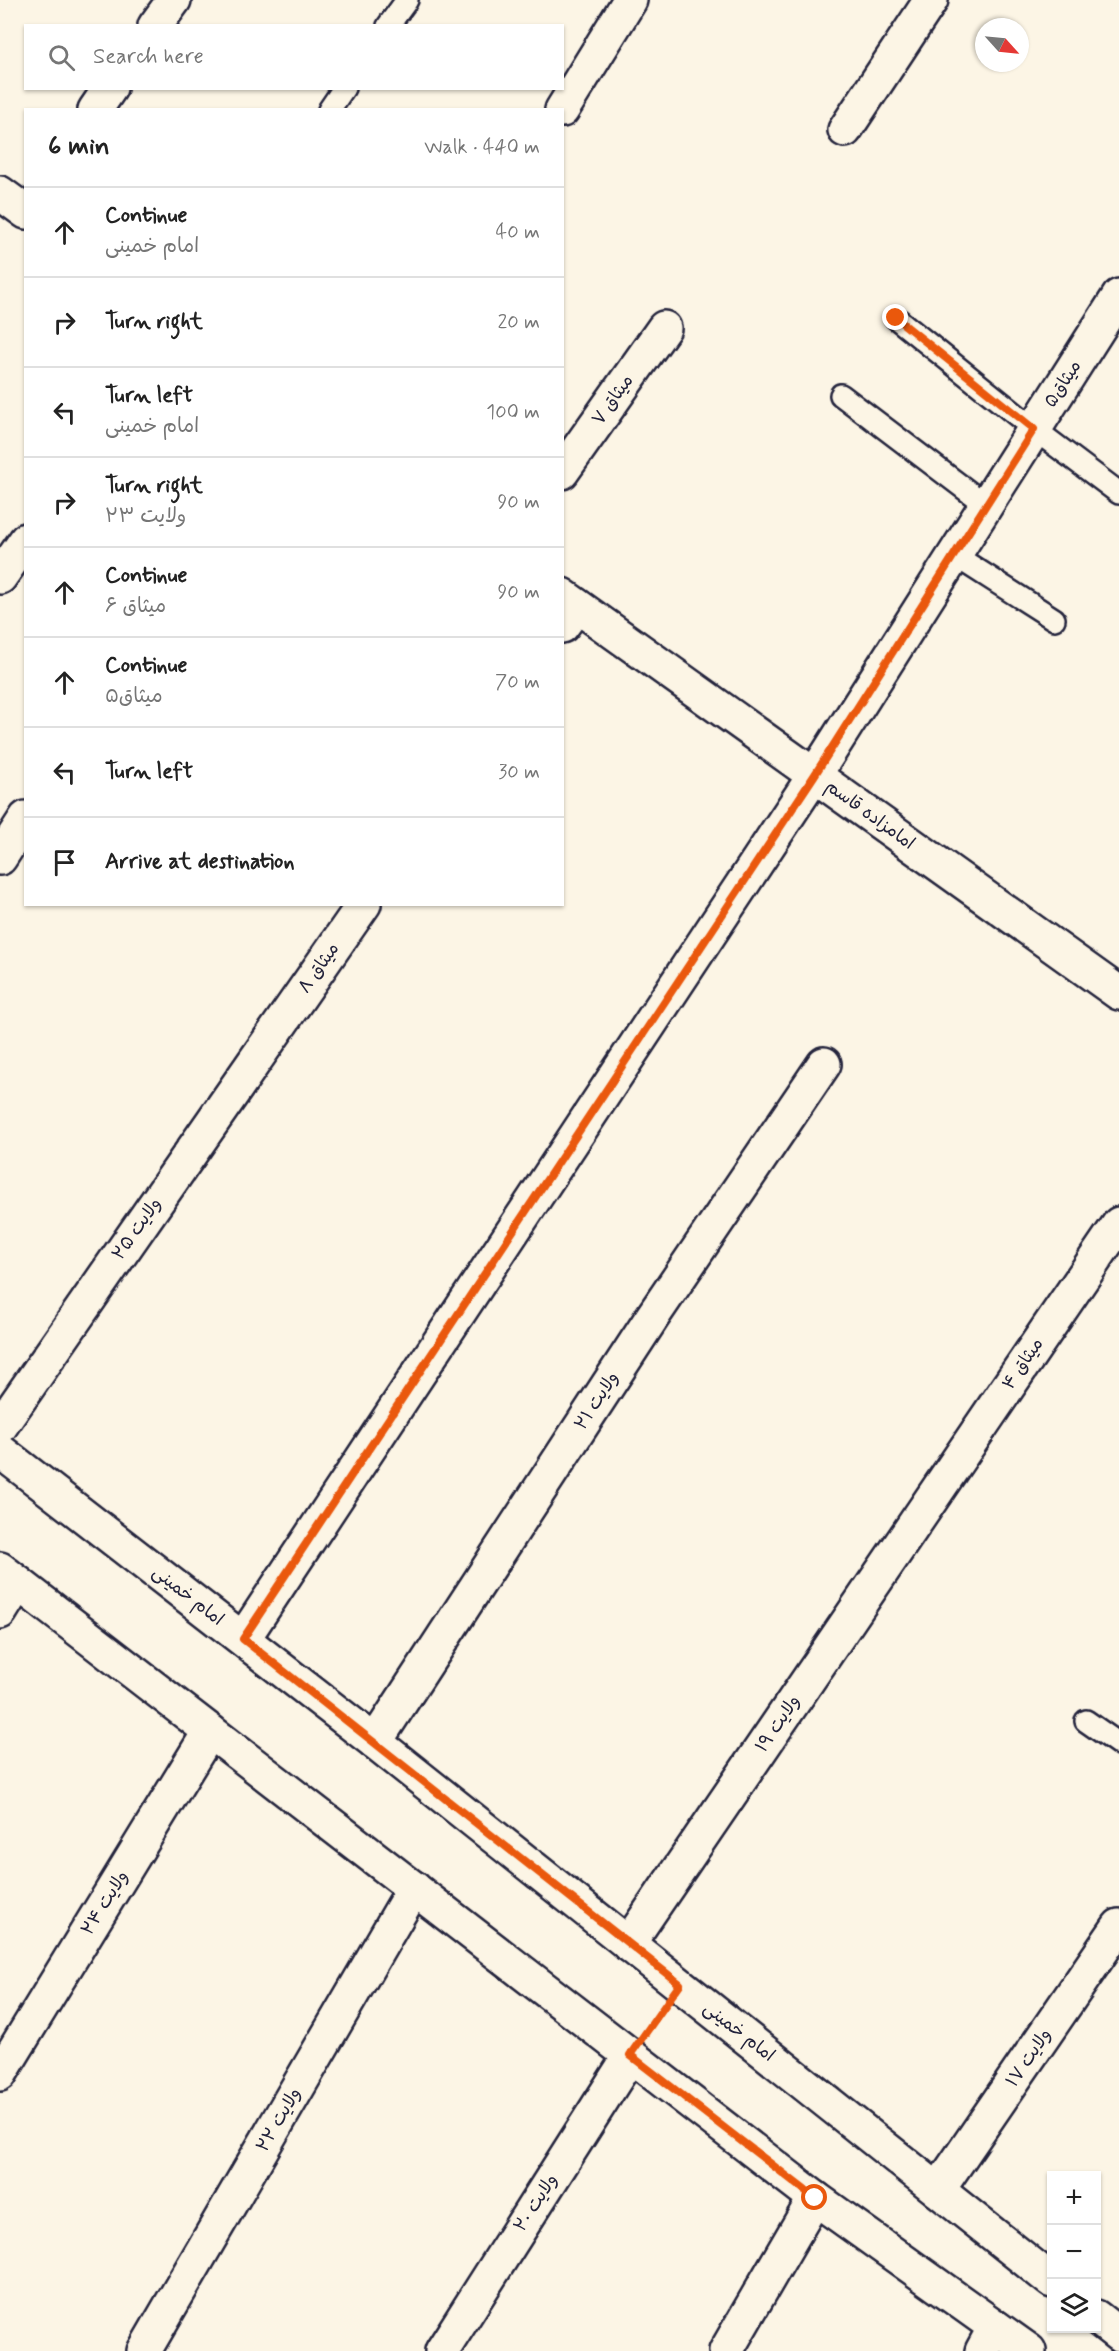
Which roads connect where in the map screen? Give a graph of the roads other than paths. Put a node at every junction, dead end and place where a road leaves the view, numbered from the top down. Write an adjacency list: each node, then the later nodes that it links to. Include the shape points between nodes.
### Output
1 (174, 0): 5 (street)
2 (406, 0): 6 (lane)
3 (630, 0): 11 (street)
4 (931, 0): 12 (street)
5 (156, 24)
6 (389, 24)
7 (109, 90): 9 (street)
8 (343, 90): 10 (lane)
9 (96, 108)
10 (330, 108)
11 (563, 108)
12 (845, 130)
13 (1118, 300): 17 (street, میثاق۵)
14 (896, 318): 17 (lane)
15 (664, 328): 18 (street, میثاق ۷)
16 (842, 395): 20 (lane)
17 (1034, 429): 19 (lane); 20 (street, میثاق۵)
18 (564, 469)
19 (1119, 493)
20 (986, 505): 22 (street, میثاق۵)
21 (24, 543): 23 (street)
22 (954, 555): 25 (lane); 26 (street, میثاق۵)
23 (0, 577)
24 (567, 609): 26 (street, امامزاده قاسم)
25 (1054, 619)
26 (814, 776): 30 (street, امامزاده قاسم); 39 (street, میثاق۵)
27 (24, 822): 28 (street)
28 (0, 858)
29 (363, 906): 31 (street, میثاق ۸)
30 (1119, 993)
31 (274, 1032): 34 (street, ولایت ۲۵)
32 (824, 1064): 42 (street, ولایت ۲۱, via 646,1326)
33 (1119, 1224): 36 (street, میثاق ۴)
34 (0, 1427)
35 (0, 1451): 39 (street, امام خمینی)
36 (928, 1504): 46 (street, ولایت ۱۹)
37 (9, 1576): 38 (street); 41 (street)
38 (0, 1612)
39 (243, 1639): 42 (street, امام خمینی)
40 (1086, 1721): 43 (lane)
41 (210, 1731): 44 (street); 48 (street, ولایت ۲۴)
42 (375, 1742): 46 (street, امام خمینی)
43 (1119, 1744)
44 (414, 1888): 47 (street); 55 (street, ولایت ۲۲)
45 (1119, 1926): 49 (street, ولایت ۱۷)
46 (628, 1944): 49 (street, امام خمینی)
47 (630, 2055): 50 (street); 56 (street, ولایت ۲۰)
48 (0, 2074)
49 (938, 2190): 51 (street, امام خمینی)
50 (815, 2198): 54 (street); 57 (street)
51 (1049, 2279)
52 (1101, 2321): 53 (street)
53 (1119, 2335)
54 (989, 2339): 58 (street)
55 (144, 2351)
56 (442, 2351)
57 (726, 2351)
58 (1029, 2351)

